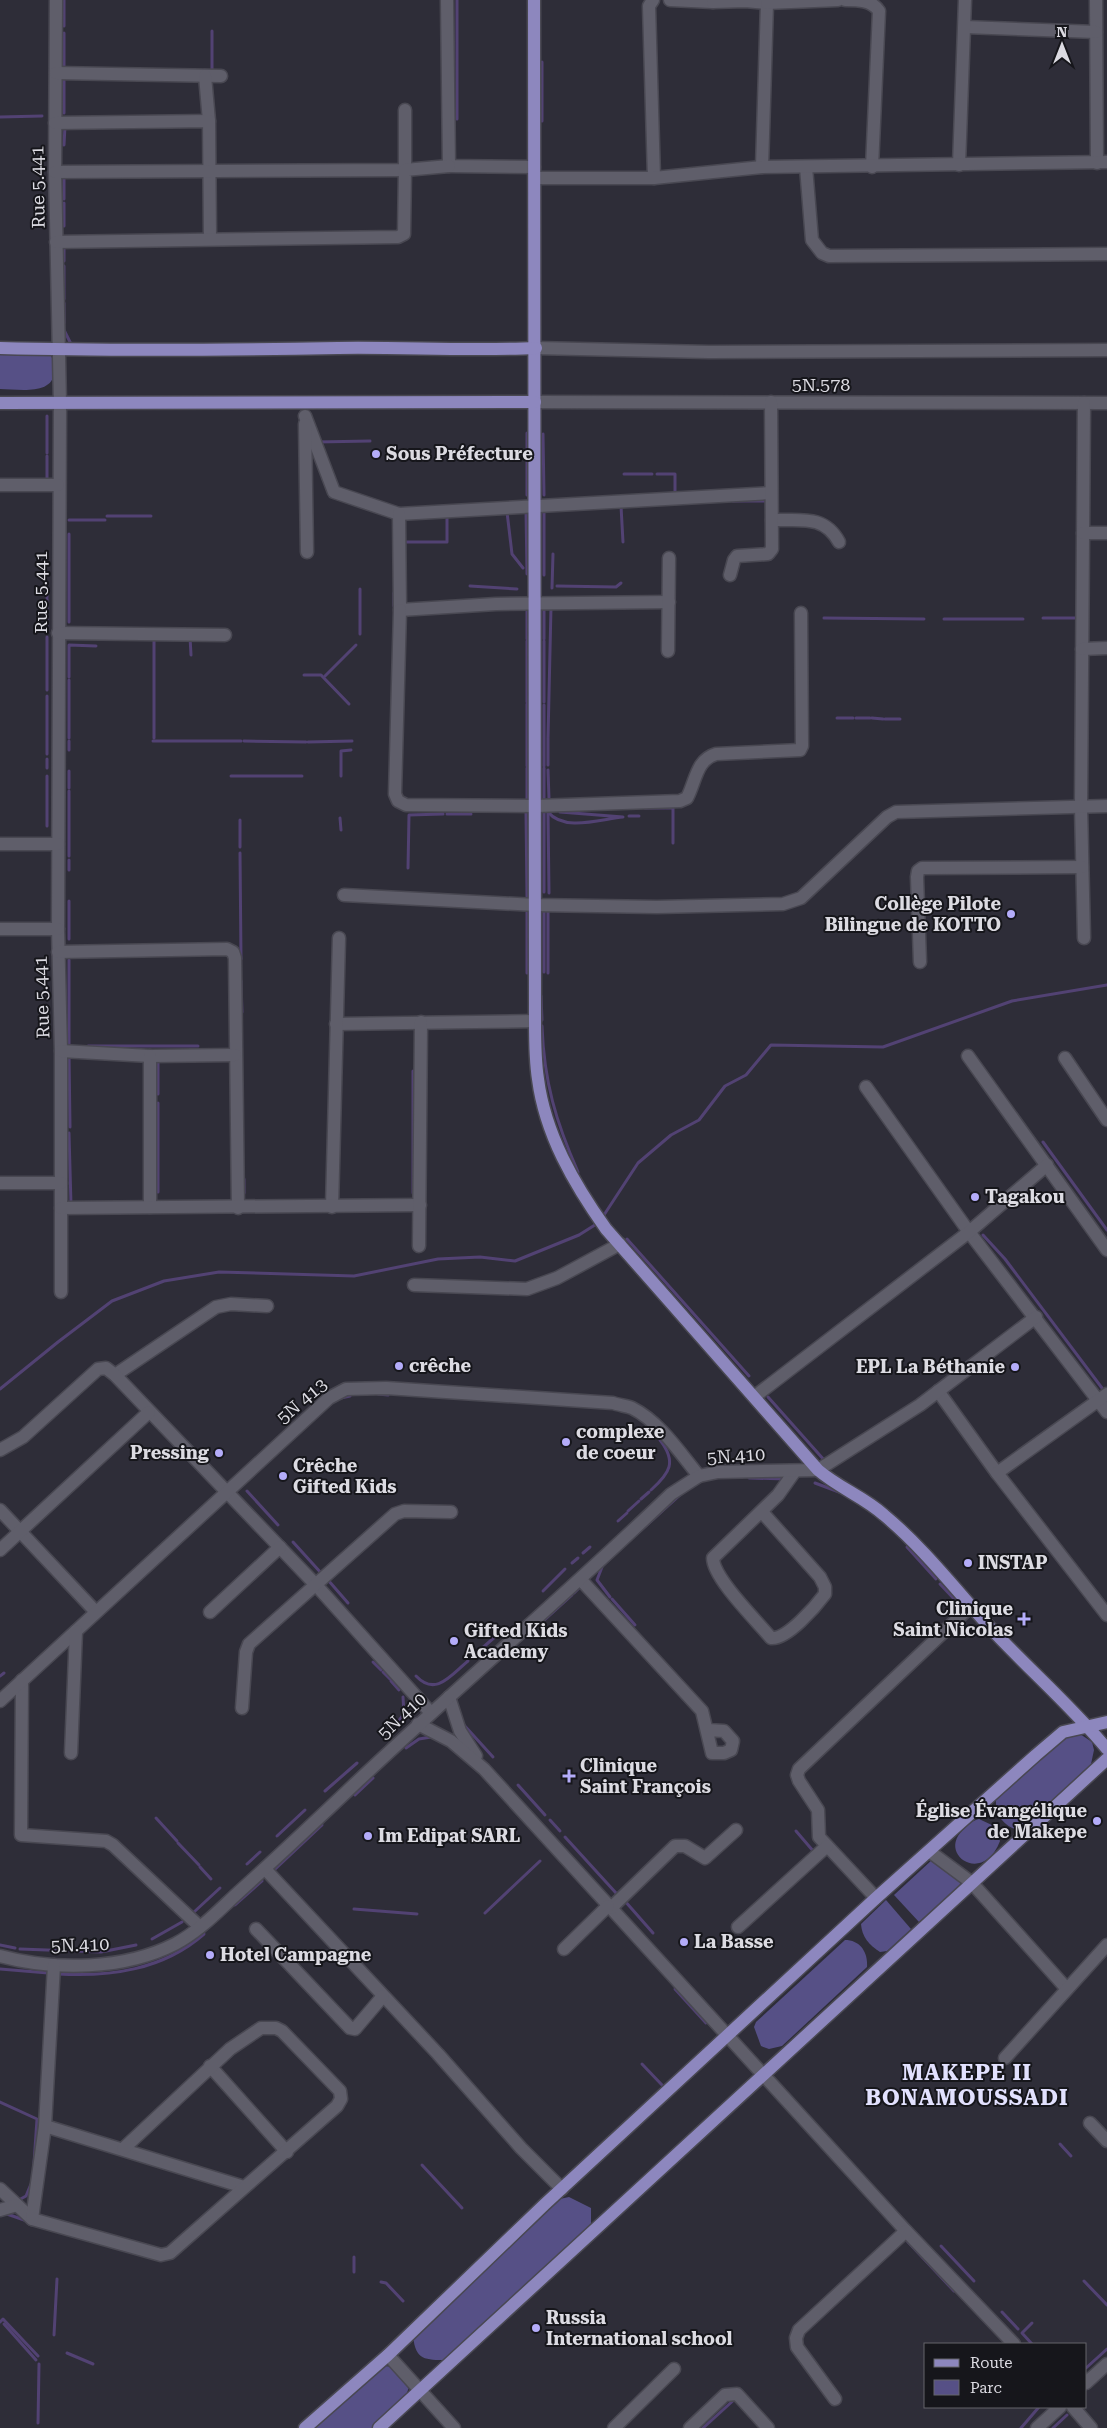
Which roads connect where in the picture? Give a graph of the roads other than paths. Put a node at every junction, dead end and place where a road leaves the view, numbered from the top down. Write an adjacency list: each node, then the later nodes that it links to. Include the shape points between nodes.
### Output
1 (56, 0): 14 (street, Rue 5.441)
2 (447, 0): 22 (street)
3 (534, 0): 29 (main road)
4 (653, 0): 30 (street, via 650,6)
5 (670, 0): 10 (street)
6 (838, 0): 11 (street)
7 (845, 0): 24 (street, via 869,1 879,11)
8 (965, 0): 12 (street)
9 (1096, 0): 13 (street)
10 (713, 1): 11 (street)
11 (767, 3): 25 (street)
12 (965, 27): 13 (street); 21 (street)
13 (1096, 32): 20 (street)
14 (56, 74): 15 (street); 19 (street, Rue 5.441)
15 (205, 76): 16 (street); 18 (street)
16 (221, 76)
17 (405, 110): 27 (street)
18 (209, 121): 19 (street); 26 (street)
19 (55, 123): 28 (street, Rue 5.441)
20 (1102, 162): 21 (street)
21 (959, 165): 24 (street)
22 (449, 166): 27 (street); 29 (street)
23 (806, 167): 24 (street); 25 (street); 33 (street, via 812,240 829,256)
24 (872, 167)
25 (762, 168): 30 (street)
26 (209, 170): 27 (street); 28 (street); 31 (street)
27 (405, 170): 31 (street, via 402,236)
28 (55, 172): 32 (street, Rue 5.441)
29 (534, 172): 30 (street); 35 (main road)
30 (654, 178)
31 (210, 238): 32 (street)
32 (56, 242): 36 (street, Rue 5.441)
33 (1107, 254)
34 (0, 348): 36 (main road)
35 (536, 348): 36 (main road); 37 (street, via 709,352); 40 (main road)
36 (58, 349): 42 (street, Rue 5.441)
37 (1107, 350)
38 (0, 402): 42 (main road)
39 (304, 402): 40 (main road); 42 (main road); 45 (street)
40 (535, 402): 41 (street, 5N.578); 49 (main road)
41 (771, 402): 43 (street, 5N.578); 48 (street)
42 (60, 403): 47 (street, Rue 5.441)
43 (1084, 403): 44 (street, 5N.578); 52 (street)
44 (1107, 403)
45 (305, 416): 50 (street, via 334,492); 55 (street)
46 (0, 485): 47 (street)
47 (58, 485): 62 (street, Rue 5.441)
48 (771, 493): 49 (street); 51 (street)
49 (534, 506): 50 (street); 59 (main road)
50 (399, 514): 60 (street)
51 (772, 520): 54 (street, via 817,522 827,526); 57 (street, via 771,552 737,556)
52 (1083, 533): 53 (street); 65 (street)
53 (1107, 533)
54 (839, 542)
55 (307, 552)
56 (669, 558): 58 (street)
57 (730, 576)
58 (669, 602): 59 (street); 66 (street)
59 (536, 603): 60 (street); 67 (main road)
60 (400, 610): 67 (street, via 395,794 398,801 406,806)
61 (801, 613): 67 (street, via 800,750 707,757 701,763 687,798 680,801)
62 (58, 633): 63 (street); 71 (street, Rue 5.441)
63 (225, 635)
64 (1107, 648): 65 (street)
65 (1082, 649): 69 (street)
66 (668, 651)
67 (536, 806): 74 (main road)
68 (1107, 806): 69 (street)
69 (1081, 807): 72 (street); 74 (street, via 896,812 801,898 783,904 657,908)
70 (0, 844): 71 (street)
71 (58, 844): 76 (street, Rue 5.441)
72 (1082, 867): 78 (street); 80 (street, via 922,868 917,877)
73 (344, 895): 74 (street)
74 (536, 905): 81 (main road)
75 (0, 929): 76 (street)
76 (58, 929): 79 (street, Rue 5.441)
77 (338, 938): 83 (street)
78 (1084, 938)
79 (58, 952): 84 (street, Rue 5.441); 85 (street, via 227,949 233,952)
80 (920, 962)
81 (535, 1021): 82 (street); 100 (main road, via 538,1081 556,1144 585,1199)
82 (421, 1022): 83 (street); 94 (street)
83 (336, 1024): 96 (street)
84 (61, 1051): 86 (street); 93 (street, Rue 5.441)
85 (235, 1055): 86 (street); 98 (street)
86 (150, 1056): 95 (street)
87 (968, 1056): 91 (street)
88 (1065, 1058): 90 (street)
89 (866, 1087): 99 (street)
90 (1107, 1120)
91 (1047, 1165): 99 (street); 102 (street)
92 (0, 1183): 93 (street)
93 (61, 1183): 97 (street, Rue 5.441)
94 (420, 1205): 96 (street); 101 (street)
95 (150, 1207): 97 (street); 98 (street)
96 (332, 1207): 98 (street)
97 (61, 1208): 104 (street, Rue 5.441)
98 (238, 1208)
99 (969, 1232): 106 (street); 109 (street)
100 (620, 1244): 103 (street, via 557,1278 527,1289); 109 (main road)
101 (419, 1246)
102 (1107, 1250)
103 (414, 1285)
104 (61, 1292)
105 (266, 1306): 107 (street, via 231,1304 216,1307)
106 (1036, 1317): 108 (street); 110 (street)
107 (115, 1375): 111 (street); 113 (street, via 106,1368 98,1369 23,1436)
108 (938, 1391): 114 (street); 116 (street)
109 (754, 1396): 114 (main road)
110 (1103, 1398): 112 (street); 116 (street)
111 (149, 1412): 118 (street); 122 (street)
112 (1107, 1412)
113 (0, 1450)
114 (818, 1470): 115 (street, 5N.410); 127 (main road, via 888,1518)
115 (795, 1471): 117 (street, 5N.410, via 718,1472); 121 (street)
116 (997, 1473): 130 (street)
117 (699, 1476): 118 (street, 5N 413, via 660,1430 632,1408 613,1403 355,1387 346,1388 329,1398); 125 (street, 5N.410, via 670,1494)
118 (228, 1491): 123 (street); 128 (street, 5N 413)
119 (0, 1510): 122 (street)
120 (451, 1512): 126 (street, via 404,1511 395,1514)
121 (762, 1512): 121 (street, via 715,1554 713,1564 722,1580 771,1638 775,1638 804,1618 825,1594 825,1587 820,1577)
122 (20, 1532): 124 (street); 128 (street)
123 (280, 1547): 126 (street); 129 (street)
124 (0, 1550)
125 (581, 1580): 133 (street, 5N.410); 140 (street, via 694,1701 702,1711)
126 (316, 1585): 135 (street, via 247,1648); 136 (street)
127 (971, 1606): 139 (main road); 146 (street, via 799,1768 799,1782 818,1810 818,1834)
128 (96, 1612): 131 (street, 5N 413)
129 (210, 1612)
130 (1107, 1615)
131 (76, 1631): 132 (street, 5N 413); 142 (street)
132 (22, 1680): 134 (street, 5N 413); 152 (street, via 21,1835 106,1840)
133 (449, 1697): 136 (street, 5N.410); 144 (street, via 460,1732)
134 (0, 1701)
135 (242, 1708)
136 (431, 1713): 138 (street, 5N.410)
137 (1107, 1722): 139 (main road)
138 (418, 1724): 144 (street, via 451,1741); 148 (street, 5N.410)
139 (1088, 1726): 141 (main road); 147 (main road, via 1063,1732)
140 (708, 1730)
141 (1107, 1749)
142 (71, 1753)
143 (1107, 1759): 149 (main road)
144 (484, 1769): 151 (street)
145 (736, 1830): 151 (street, via 705,1858 685,1846 675,1846)
146 (827, 1846): 150 (street); 153 (street)
147 (929, 1851): 149 (street); 150 (main road)
148 (265, 1869): 152 (street, 5N.410); 160 (street)
149 (972, 1884): 159 (street); 164 (main road)
150 (876, 1898): 161 (main road)
151 (609, 1907): 156 (street); 161 (street)
152 (200, 1927): 158 (street, 5N.410, via 152,1954 127,1960)
153 (738, 1927)
154 (256, 1929): 160 (street, via 350,2028 355,2029)
155 (1107, 1945): 159 (street)
156 (564, 1949)
157 (0, 1956): 158 (street, 5N.410)
158 (54, 1965): 166 (street)
159 (1067, 1990): 162 (street)
160 (383, 1996): 172 (street)
161 (727, 2036): 164 (street); 172 (main road)
162 (1004, 2058)
163 (210, 2066): 168 (street); 169 (street); 169 (street, via 261,2028 276,2028 340,2091 341,2099 337,2106)
164 (764, 2074): 176 (street); 182 (main road)
165 (1090, 2123): 167 (street)
166 (45, 2126): 168 (street); 175 (street)
167 (1107, 2141)
168 (123, 2149): 170 (street)
169 (286, 2152): 170 (street)
170 (244, 2187): 175 (street, via 170,2253 161,2255)
171 (0, 2189): 173 (street)
172 (562, 2189): 178 (main road)
173 (17, 2205): 174 (street); 175 (street)
174 (0, 2210)
175 (32, 2219)
176 (906, 2231): 177 (street); 183 (street, via 799,2330 797,2347)
177 (1013, 2343)
178 (388, 2354): 182 (street); 186 (main road)
179 (1107, 2364): 181 (street)
180 (674, 2369): 189 (street)
181 (1087, 2382)
182 (421, 2390): 187 (main road); 188 (street)
183 (835, 2399)
184 (1059, 2408): 192 (street)
185 (1074, 2408): 193 (street)
186 (306, 2428)
187 (379, 2428)
188 (454, 2428)
189 (614, 2428)
190 (690, 2428): 191 (street, via 725,2394 731,2393 737,2394)
191 (768, 2428)
192 (1037, 2428)
193 (1091, 2428)

